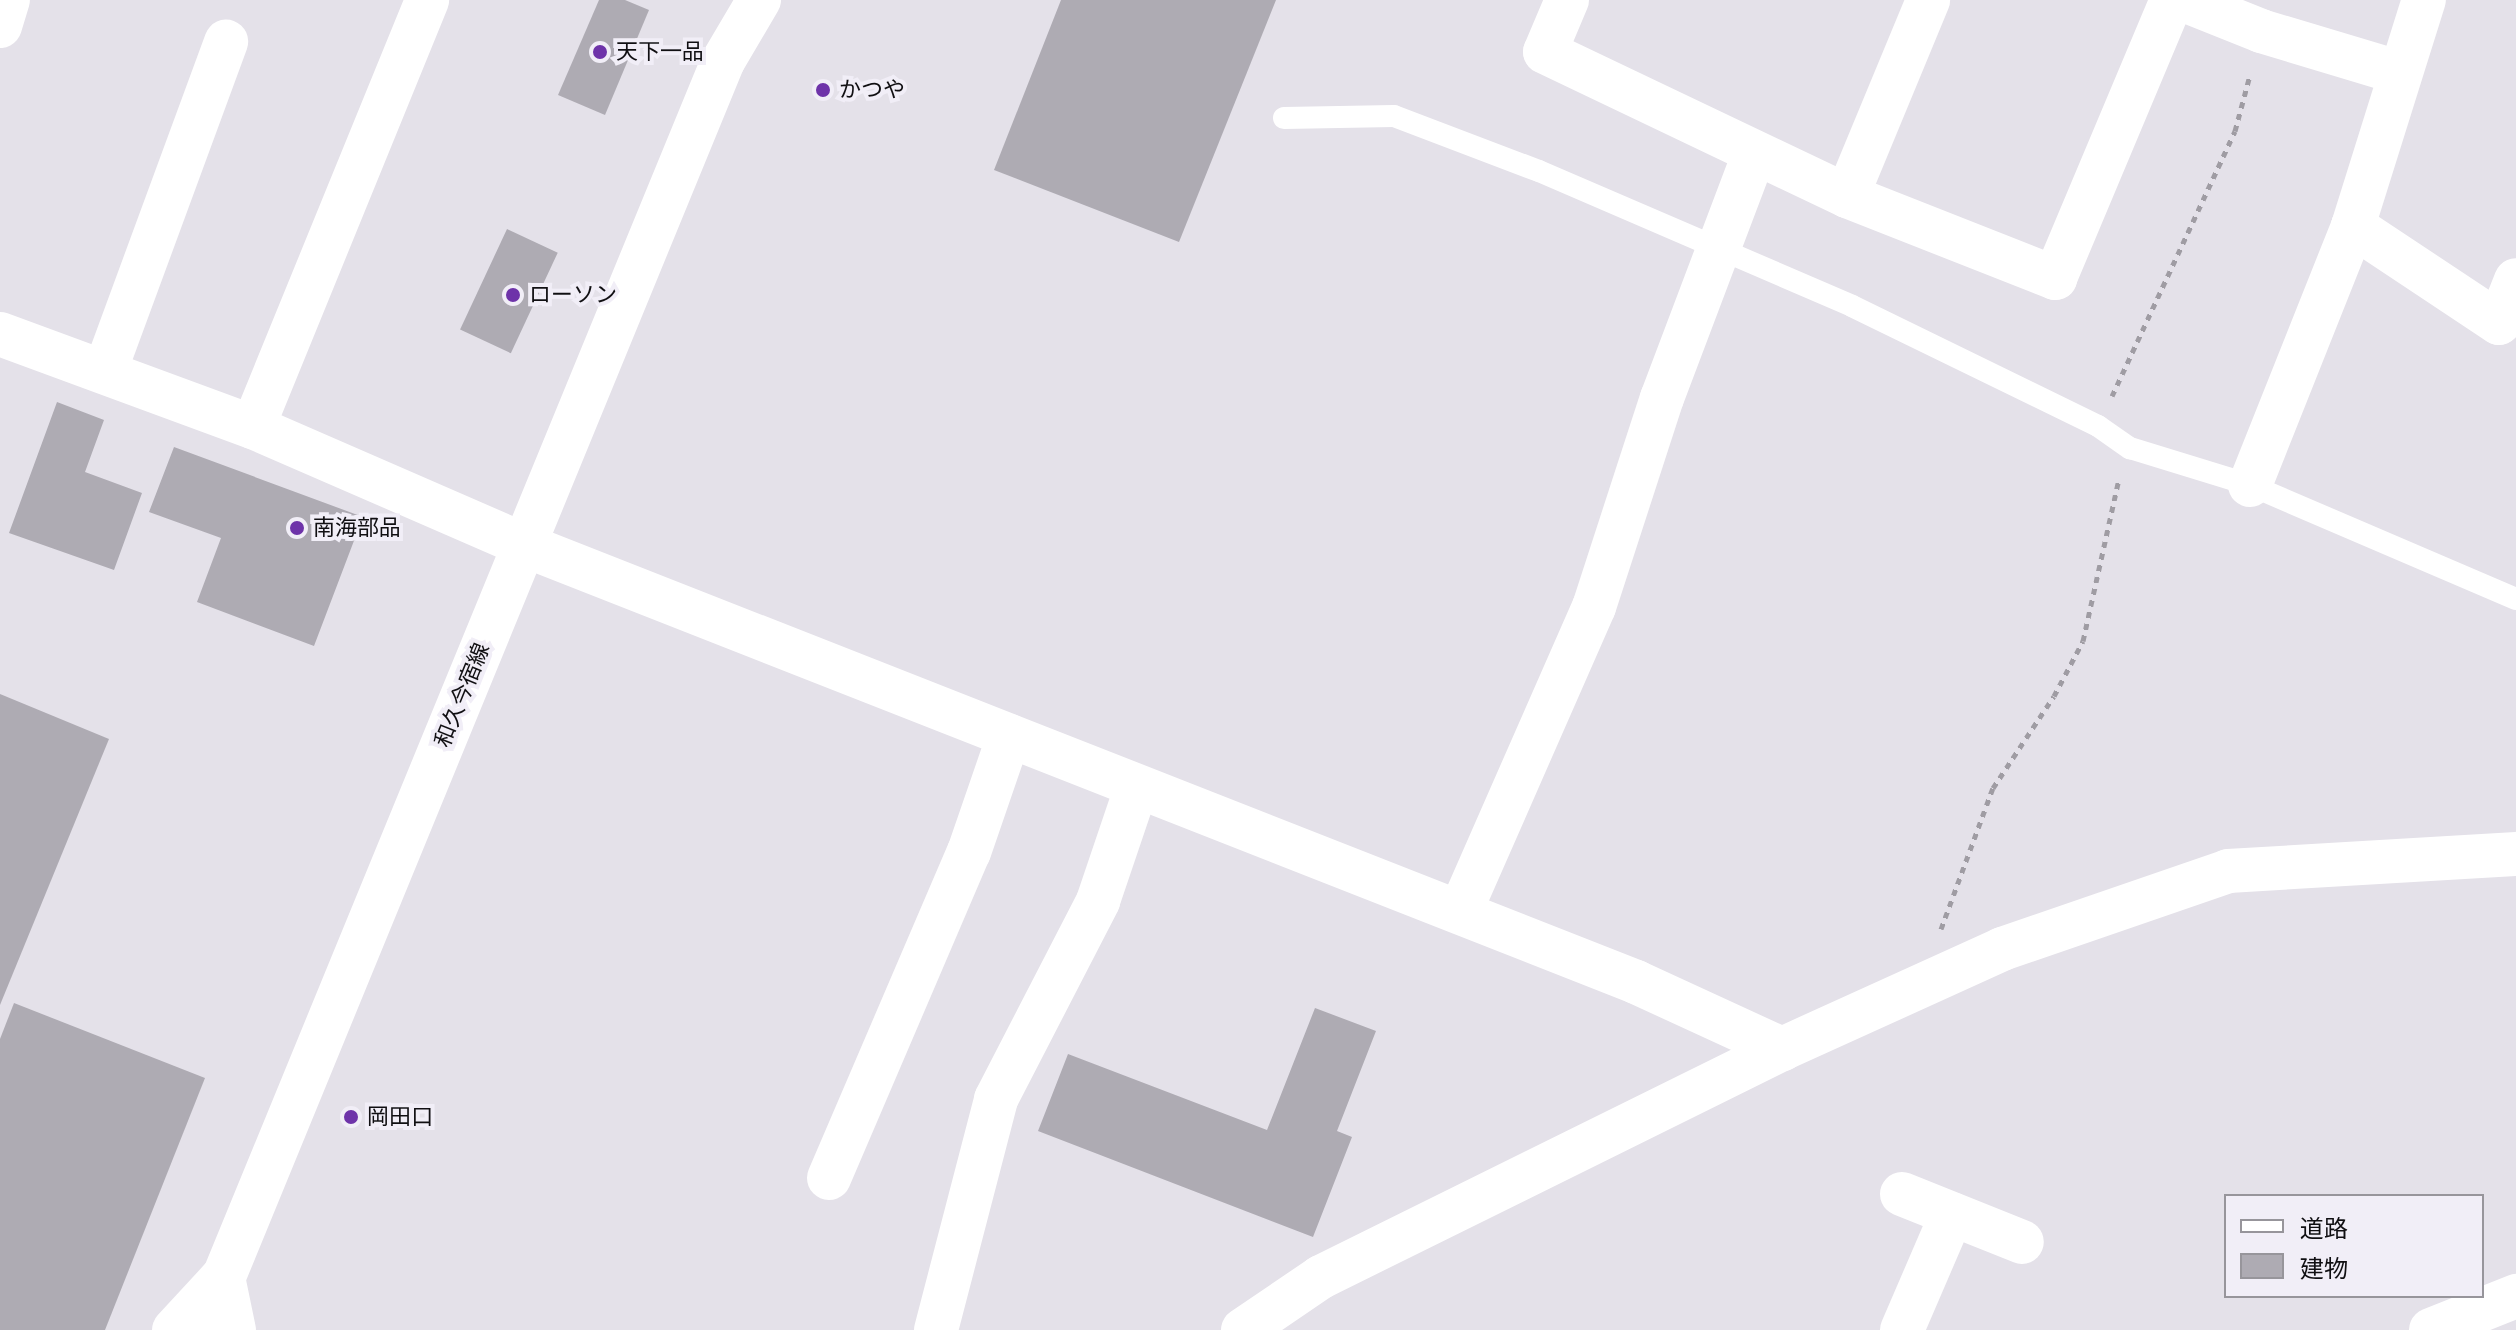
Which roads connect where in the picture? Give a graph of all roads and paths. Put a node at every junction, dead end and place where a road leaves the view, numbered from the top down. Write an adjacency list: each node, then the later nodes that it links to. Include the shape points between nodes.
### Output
1 (8, 0): 10 (street)
2 (427, 0): 24 (street)
3 (737, 0): 13 (street, 和久今宿線)
4 (759, 0): 13 (street, 和久今宿線)
5 (1567, 0): 16 (street, via 1545,52)
6 (1928, 0): 17 (street)
7 (2172, 0): 17 (street, via 2055,278)
8 (2184, 0): 11 (street)
9 (2424, 0): 14 (street)
10 (0, 26)
11 (2261, 31): 14 (street); 23 (path, via 2235,131)
12 (226, 42): 22 (street)
13 (723, 61): 27 (street, 和久今宿線)
14 (2398, 72): 18 (street)
15 (1284, 118): 19 (lane, via 1394,116)
16 (1754, 154): 17 (street); 19 (street)
17 (1847, 196)
18 (2353, 226): 20 (street, via 2499,323); 26 (street)
19 (1717, 248): 23 (lane, via 1867,313); 32 (street, via 1594,607)
20 (2516, 280)
21 (0, 334): 22 (street)
22 (105, 371): 24 (street)
23 (2098, 426): 25 (lane)
24 (253, 427): 27 (street)
25 (2130, 448): 26 (lane); 33 (path, via 2083,641 1993,788 1954,883)
26 (2250, 485): 28 (lane)
27 (524, 545): 29 (street); 39 (street, 和久今宿線)
28 (2516, 599)
29 (1009, 736): 30 (street); 35 (street, via 969,852)
30 (1136, 789): 32 (street); 44 (street, via 1098,901 996,1099)
31 (2516, 854): 33 (street, via 2228,871 2002,949)
32 (1460, 912): 34 (street, via 1636,982)
33 (1930, 982): 34 (street)
34 (1782, 1049): 45 (street, via 1321,1277)
35 (829, 1178)
36 (1902, 1194): 37 (street)
37 (1952, 1214): 38 (street); 46 (street)
38 (2022, 1242)
39 (223, 1277): 41 (street); 42 (street, 和久今宿線); 43 (street)
40 (2515, 1295): 47 (street)
41 (174, 1330)
42 (202, 1330)
43 (234, 1330)
44 (936, 1330)
45 (1243, 1330)
46 (1902, 1330)
47 (2431, 1330)

